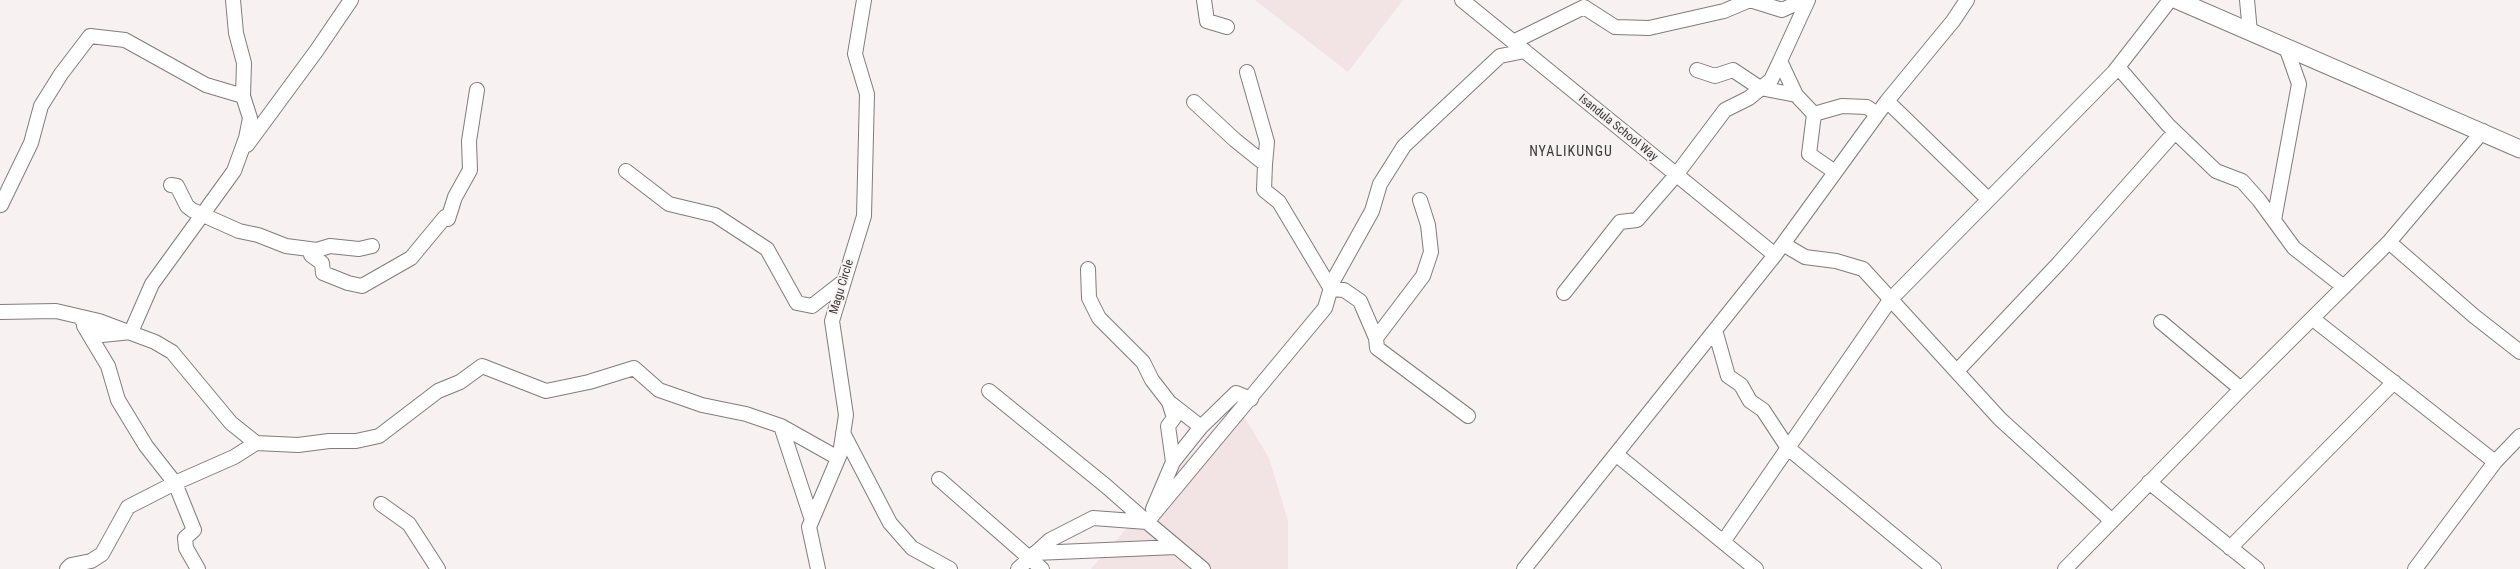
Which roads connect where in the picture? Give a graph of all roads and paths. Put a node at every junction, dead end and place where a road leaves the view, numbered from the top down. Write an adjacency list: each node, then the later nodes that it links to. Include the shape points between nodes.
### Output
1 (233, 0): 24 (street, via 236,33 244,63)
2 (351, 0): 32 (street)
3 (864, 0): 48 (street, Magu Circle, via 855,54 867,94 864,216)
4 (1204, 0): 12 (street, via 1207,21)
5 (1462, 0): 14 (street, Isandula School Way)
6 (1804, 0): 14 (street, via 1782,10 1750,0 1717,13 1648,28 1615,27 1584,7)
7 (1808, 0): 17 (street)
8 (1967, 0): 25 (street, via 1953,21)
9 (2170, 0): 18 (street)
10 (2177, 0): 13 (main road)
11 (2247, 0): 13 (street)
12 (1227, 27)
13 (2250, 32): 15 (main road)
14 (1513, 42): 16 (street, Isandula School Way)
15 (2286, 47): 30 (main road); 42 (street, via 2299,84)
16 (1524, 51): 36 (street, Isandula School Way); 50 (street, via 1500,56 1404,146 1380,184 1372,211)
17 (1780, 61): 21 (street, via 1771,80); 23 (street)
18 (2118, 67): 29 (street); 38 (street)
19 (1697, 70): 21 (street, via 1715,76 1733,70)
20 (1247, 72): 33 (street, via 1267,142)
21 (1760, 88): 23 (street); 36 (street, via 1726,110)
22 (477, 90): 45 (street, via 468,141 470,170 446,218 411,258 362,286 323,273 322,263 311,255)
23 (1796, 95): 27 (street)
24 (243, 96): 32 (street, via 250,118); 40 (street, via 206,86 125,40 90,36 41,106 32,143)
25 (1887, 101): 28 (street); 38 (street)
26 (1194, 102): 33 (street)
27 (1814, 114): 28 (street, via 1842,106 1867,107); 35 (street, via 1809,154)
28 (1877, 114): 35 (street)
29 (2176, 132): 42 (street, via 2216,171 2242,181); 61 (street, via 2059,263)
30 (2483, 132): 31 (main road); 43 (street)
31 (2520, 149)
32 (242, 151): 41 (street, via 234,171)
33 (1265, 164): 50 (street, via 1264,190 1279,202)
34 (626, 171): 48 (street, via 669,204 715,215 767,248 797,303 812,306)
35 (1835, 172): 46 (street)
36 (1676, 175): 46 (street, Isandula School Way); 51 (street, via 1636,220 1620,222)
37 (171, 185): 41 (street, via 177,186 187,206)
38 (1988, 199): 52 (street)
39 (1420, 200): 59 (street, via 1428,225 1431,252 1423,276)
40 (1, 205)
41 (203, 214): 45 (street, via 239,231 286,246); 58 (street, via 152,284)
42 (2274, 220): 49 (street, via 2294,248)
43 (2389, 242): 49 (street); 60 (street)
44 (372, 246): 45 (street, via 359,249 330,246)
45 (317, 250)
46 (1779, 250): 52 (street, Isandula School Way, via 1863,270); 57 (street)
47 (1088, 269): 66 (street, via 1089,298 1099,318 1143,362 1152,380)
48 (844, 281): 70 (street, Magu Circle, via 832,321 846,415)
49 (2344, 287): 55 (street)
50 (1331, 289): 59 (street, via 1344,290 1360,302); 65 (street, via 1325,308)
51 (1564, 293)
52 (1890, 300): 61 (street, Isandula School Way); 73 (street)
53 (0, 312): 54 (street, via 56,311)
54 (79, 318): 58 (street, via 99,321); 80 (street, via 108,366 118,400 146,446)
55 (2313, 319): 62 (street); 63 (street)
56 (2161, 322): 63 (street)
57 (1715, 330): 73 (street, via 1728,376 1741,385 1750,401 1763,410); 74 (street)
58 (131, 332): 72 (street, via 172,352 231,423)
59 (1376, 338): 67 (street, via 1377,348 1387,357)
60 (2520, 352)
61 (1957, 371): 83 (street, Isandula School Way, via 2000,419)
62 (2394, 382): 77 (street); 87 (street)
63 (2241, 388): 79 (street)
64 (989, 391): 84 (street)
65 (1251, 399): 69 (street, via 1236,393); 84 (street)
66 (1169, 402): 69 (street); 76 (street, via 1174,418 1168,426)
67 (1468, 416)
68 (781, 426): 72 (street, via 746,414 702,405 659,390 634,368 589,382 546,391 482,366 460,382 438,391 379,436 298,445); 75 (street); 82 (street)
69 (1201, 427): 76 (street)
70 (843, 433): 75 (street, Magu Circle); 93 (street, via 890,523 912,548)
71 (2520, 436): 77 (street)
72 (256, 443): 80 (street, via 234,457)
73 (1788, 448): 85 (street); 99 (street)
74 (1617, 455): 85 (street); 97 (street)
75 (838, 458): 82 (street, Magu Circle)
76 (1173, 462): 84 (street)
77 (2495, 462): 102 (street)
78 (939, 479): 88 (street)
79 (2149, 482): 83 (street); 87 (street)
80 (175, 483): 89 (street, via 128,507 102,554 91,561 71,565); 90 (street, via 194,530 185,538 186,548)
81 (381, 504): 91 (street, via 409,524)
82 (812, 520): 92 (street, Magu Circle, via 809,527)
83 (2112, 521): 100 (street)
84 (1147, 522): 86 (street); 88 (street, via 1093,518 1050,540)
85 (1723, 542): 98 (street)
86 (1176, 547): 88 (street); 96 (street)
87 (2230, 548): 101 (street)
88 (1032, 556): 94 (street); 95 (street)
89 (67, 569)
90 (198, 569)
91 (438, 569)
92 (818, 569)
93 (950, 569)
94 (1018, 569)
95 (1042, 569)
96 (1203, 569)
97 (1524, 569)
98 (1756, 569)
99 (1934, 569)
100 (2065, 569)
101 (2257, 569)
102 (2415, 569)

